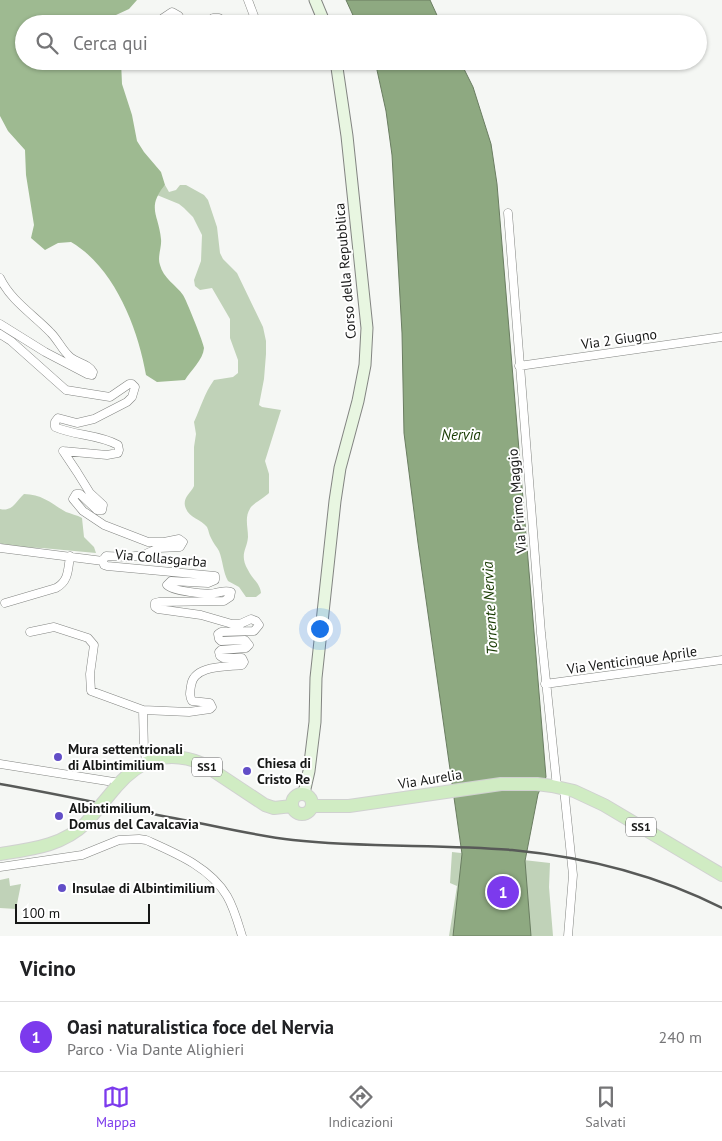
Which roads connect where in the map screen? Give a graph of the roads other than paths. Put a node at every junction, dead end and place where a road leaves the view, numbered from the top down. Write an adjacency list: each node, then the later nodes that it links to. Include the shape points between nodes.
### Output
1 (248, 0): 3 (street)
2 (315, 0): 4 (main road)
3 (254, 15)
4 (321, 15)
5 (337, 70): 24 (main road, Corso della Repubblica, via 367,328 365,365 340,468 331,536)
6 (508, 214): 11 (street, Via Primo Maggio)
7 (0, 278): 8 (street, via 72,359 91,368 92,375 45,352)
8 (0, 324)
9 (0, 334): 14 (street, Via Collasgarba, via 66,390 110,397 129,384 135,386 132,398 94,419 78,423 58,418 55,422 55,427 107,439 119,448 116,454 107,455 63,451 90,493 103,505 97,510 79,493 74,494 73,499 83,511 104,524 148,542 179,539 183,543 180,547 159,548 143,555 106,556)
10 (722, 337): 11 (street, Via 2 Giugno)
11 (519, 366): 18 (street, Via Primo Maggio)
12 (0, 548): 13 (street, Via Collasgarba)
13 (70, 556): 14 (street, Via Collasgarba); 15 (street, via 63,584)
14 (103, 561): 19 (street, Via Collasgarba, via 107,566 215,576 216,580 208,583 171,582 168,586 214,594 226,590 231,592 224,601 159,602 155,607 232,624 251,620 259,625 254,631 218,634 221,641 245,640 248,645 220,652 223,658 242,658 242,665 208,669 191,682 192,701 210,703 210,709 189,712)
15 (5, 604)
16 (30, 632): 19 (street, Via Collasgarba, via 54,628 88,638 94,645 91,690)
17 (722, 660): 18 (street, Via Venticinque Aprile)
18 (545, 684): 23 (street, Via Primo Maggio)
19 (143, 710): 20 (street)
20 (147, 762): 22 (main road, SS1, via 134,769); 25 (main road, SS1, via 170,757 192,759 265,805 274,808)
21 (0, 764): 22 (street)
22 (118, 785): 26 (main road, SS1, bridge, via 72,835 54,844)
23 (558, 787): 24 (main road, Via Aurelia / SS1, via 510,784 349,806); 28 (main road, SS1, via 604,805); 30 (street, Via Primo Maggio, via 573,875)
24 (309, 799): 25 (main road, via 295,797); 25 (main road, SS1, via 308,812 302,814)
25 (292, 806)
26 (0, 854)
27 (0, 867): 29 (street, via 82,855 118,840 146,840 189,861 218,884 231,904)
28 (722, 875)
29 (242, 936)
30 (568, 936)

